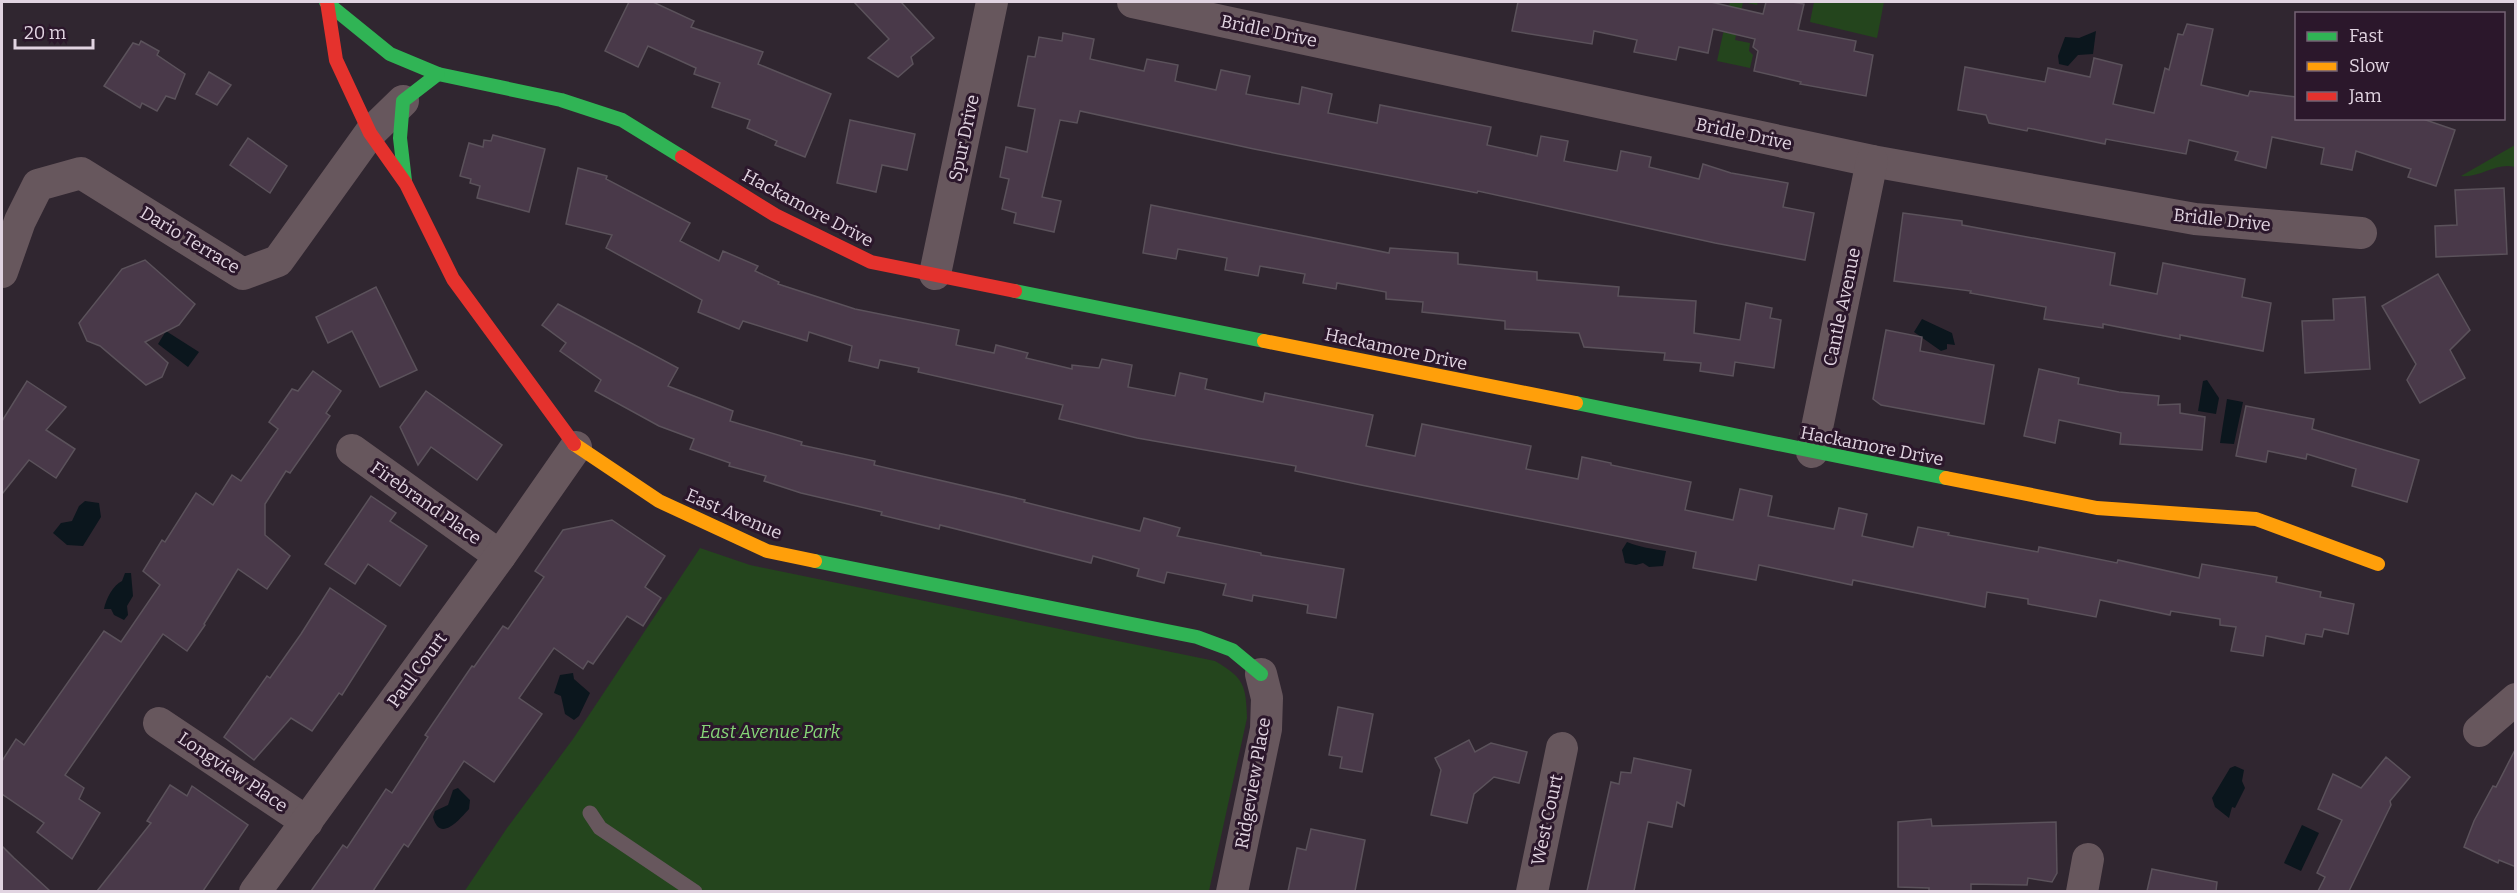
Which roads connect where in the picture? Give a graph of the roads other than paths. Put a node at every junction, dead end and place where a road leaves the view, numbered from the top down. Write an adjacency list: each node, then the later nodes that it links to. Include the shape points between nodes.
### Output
1 (327, 2): 4 (street, East Avenue, via 390,54); 6 (street, East Avenue, via 336,60)
2 (992, 2): 11 (street, Spur Drive)
3 (1133, 2): 7 (street, Bridle Drive)
4 (438, 74): 5 (street); 11 (street, Hackamore Drive, via 561,100 621,120 774,215 872,262)
5 (403, 101): 6 (street, Dario Terrace); 8 (street, East Avenue, via 400,138)
6 (370, 133): 8 (street, East Avenue); 10 (street, Dario Terrace, via 278,261 243,274 81,173 38,185)
7 (1872, 161): 9 (street, Bridle Drive, via 2195,219); 14 (street, Cantle Avenue)
8 (406, 184): 12 (street, East Avenue, via 453,279)
9 (2361, 233)
10 (2, 272)
11 (935, 274): 14 (street, Hackamore Drive)
12 (576, 447): 15 (street, Paul Court); 17 (street, East Avenue, via 659,501 766,551 1197,637 1243,655)
13 (352, 450): 15 (street, Firebrand Place)
14 (1812, 452): 16 (street, Hackamore Drive, via 2097,508 2256,519)
15 (500, 556): 23 (street, Paul Court)
16 (2378, 564)
17 (1261, 674): 27 (street, Ridgeview Place, via 1267,698 1266,729)
18 (2516, 699): 20 (street)
19 (159, 723): 23 (street, Longview Place)
20 (2479, 731)
21 (1562, 748): 28 (street, West Court)
22 (590, 813): 26 (lane, via 600,828)
23 (307, 822): 25 (street, Paul Court)
24 (2088, 859): 29 (street)
25 (255, 891)
26 (695, 891)
27 (1232, 891)
28 (1532, 891)
29 (2082, 891)

